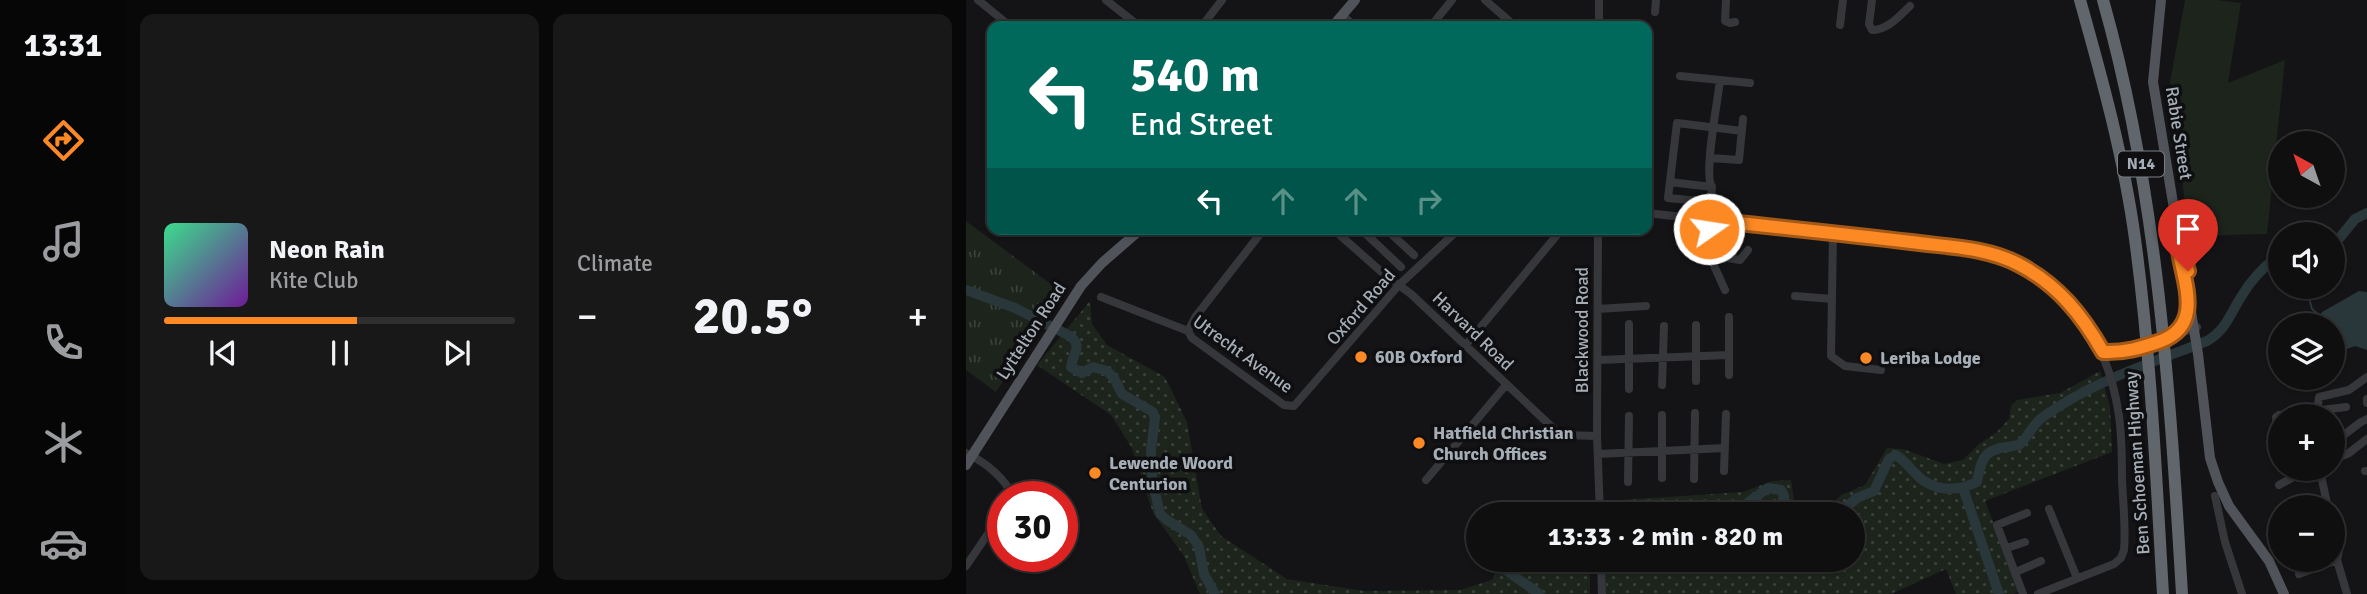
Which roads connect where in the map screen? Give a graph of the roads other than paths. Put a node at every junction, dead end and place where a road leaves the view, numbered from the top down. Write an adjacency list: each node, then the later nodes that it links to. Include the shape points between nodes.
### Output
1 (978, 0): 18 (street)
2 (1106, 0): 19 (street)
3 (1222, 0): 20 (street)
4 (1355, 0): 21 (main road)
5 (1363, 0): 22 (main road)
6 (1452, 0): 23 (street)
7 (1485, 0): 24 (street)
8 (1599, 0): 25 (street)
9 (1656, 0): 17 (street)
10 (1726, 0): 26 (street, via 1725,21)
11 (1843, 0): 27 (street)
12 (1872, 0): 16 (street, via 1870,24 1875,31)
13 (2080, 0): 129 (highway, Ben Schoeman Highway / N14, via 2099,66 2134,236 2147,337)
14 (2104, 0): 70 (highway, Ben Schoeman Highway / N14, via 2145,183)
15 (2161, 0): 40 (main road, Rabie Street, via 2153,82)
16 (1910, 6)
17 (1655, 12)
18 (1004, 21)
19 (1133, 21)
20 (1206, 21)
21 (1346, 21)
22 (1347, 21)
23 (1435, 21)
24 (1509, 21)
25 (1599, 21)
26 (1735, 22)
27 (1840, 25)
28 (1680, 76): 29 (street)
29 (1720, 80): 30 (street); 32 (street)
30 (1751, 83)
31 (1743, 119): 33 (street)
32 (1714, 128): 33 (street); 34 (street); 35 (street, via 1677,123)
33 (1742, 131): 34 (street, via 1739,160)
34 (1710, 158): 36 (street, via 1708,182)
35 (1670, 182): 36 (street); 37 (street, via 1668,198)
36 (1712, 187): 39 (street)
37 (1699, 201)
38 (1652, 214): 39 (street)
39 (1709, 220): 41 (street); 53 (street)
40 (2177, 230): 60 (main road, Rabie Street); 69 (main road, Rabie Street, via 2191,284)
41 (1833, 234): 59 (street); 72 (street, via 1981,251 2018,263 2062,294)
42 (1126, 235): 63 (main road, Lyttelton Road, via 1083,275)
43 (1134, 235): 63 (main road, Lyttelton Road, via 1089,277)
44 (1260, 235): 68 (street)
45 (1340, 235): 55 (street, Harvard Road)
46 (1367, 235): 54 (street)
47 (1392, 235): 52 (street)
48 (1453, 235): 55 (street, Oxford Road)
49 (1557, 235): 71 (street)
50 (1598, 235): 62 (street, Blackwood Road)
51 (1748, 250): 53 (street, via 1740,260)
52 (1414, 255)
53 (1708, 255): 56 (street)
54 (1401, 267)
55 (1399, 285): 71 (street, Harvard Road); 87 (street, Oxford Road, via 1303,398)
56 (1725, 290)
57 (1795, 296): 59 (street)
58 (1101, 297): 68 (street, Utrecht Avenue)
59 (1832, 299): 79 (street, via 1833,359 1845,366)
60 (2188, 301): 69 (main road, Rabie Street); 70 (main road, via 2186,318)
61 (1646, 306): 62 (street)
62 (1598, 309): 78 (street, Blackwood Road)
63 (1056, 317): 102 (main road, Lyttelton Road)
64 (1729, 317): 74 (street)
65 (1629, 324): 76 (street)
66 (1696, 324): 75 (street)
67 (1664, 326): 77 (street)
68 (1188, 331): 87 (street, Utrecht Avenue)
69 (2196, 332): 70 (street); 73 (main road)
70 (2169, 333): 72 (street, via 2131,351); 130 (highway, Ben Schoeman Highway / N14, via 2167,367)
71 (1465, 346): 83 (street, Harvard Road)
72 (2103, 352): 125 (street, via 2120,424 2124,550 2114,564)
73 (2200, 354): 132 (main road, via 2213,470 2230,506 2273,566); 133 (main road, via 2210,445 2220,482)
74 (1729, 355): 75 (street); 80 (street)
75 (1696, 356): 77 (street); 82 (street)
76 (1629, 358): 77 (street); 78 (street); 85 (street)
77 (1662, 358): 84 (street)
78 (1598, 360): 94 (street, Blackwood Road)
79 (1881, 370)
80 (1729, 375)
81 (2367, 377): 86 (street, via 2349,390 2319,397)
82 (1696, 381)
83 (1506, 385): 94 (street, Harvard Road, via 1560,433); 106 (street)
84 (1662, 385)
85 (1629, 389)
86 (2318, 404)
87 (1289, 407)
88 (1695, 413): 97 (street)
89 (1726, 414): 96 (street)
90 (1662, 415): 98 (street)
91 (1629, 416): 99 (street)
92 (2367, 419): 93 (street)
93 (2345, 434)
94 (1597, 436): 100 (street, Blackwood Road)
95 (2367, 439): 101 (street)
96 (1725, 448): 97 (street); 103 (street)
97 (1694, 450): 98 (street); 105 (street)
98 (1662, 452): 99 (street); 104 (street)
99 (1629, 453): 100 (street); 109 (street)
100 (1598, 454): 112 (street, Blackwood Road)
101 (2345, 455)
102 (968, 457): 107 (street)
103 (1724, 471)
104 (1662, 478)
105 (1694, 479)
106 (1426, 480)
107 (1003, 481)
108 (2286, 481): 110 (street)
109 (1628, 482)
110 (2279, 485)
111 (2215, 496): 131 (street)
112 (1600, 502)
113 (2049, 509): 125 (street)
114 (2027, 513): 117 (street, via 1997,525)
115 (987, 535): 119 (street)
116 (2025, 542): 117 (street)
117 (2007, 548): 121 (street)
118 (2041, 561): 121 (street)
119 (966, 566)
120 (1601, 572): 126 (street)
121 (2016, 572): 127 (street)
122 (2305, 572): 124 (street)
123 (2341, 572): 134 (street)
124 (2300, 574)
125 (2077, 578): 128 (street)
126 (1602, 594)
127 (2023, 594)
128 (2038, 594)
129 (2163, 594)
130 (2182, 594)
131 (2242, 594)
132 (2284, 594)
133 (2290, 594)
134 (2347, 594)

